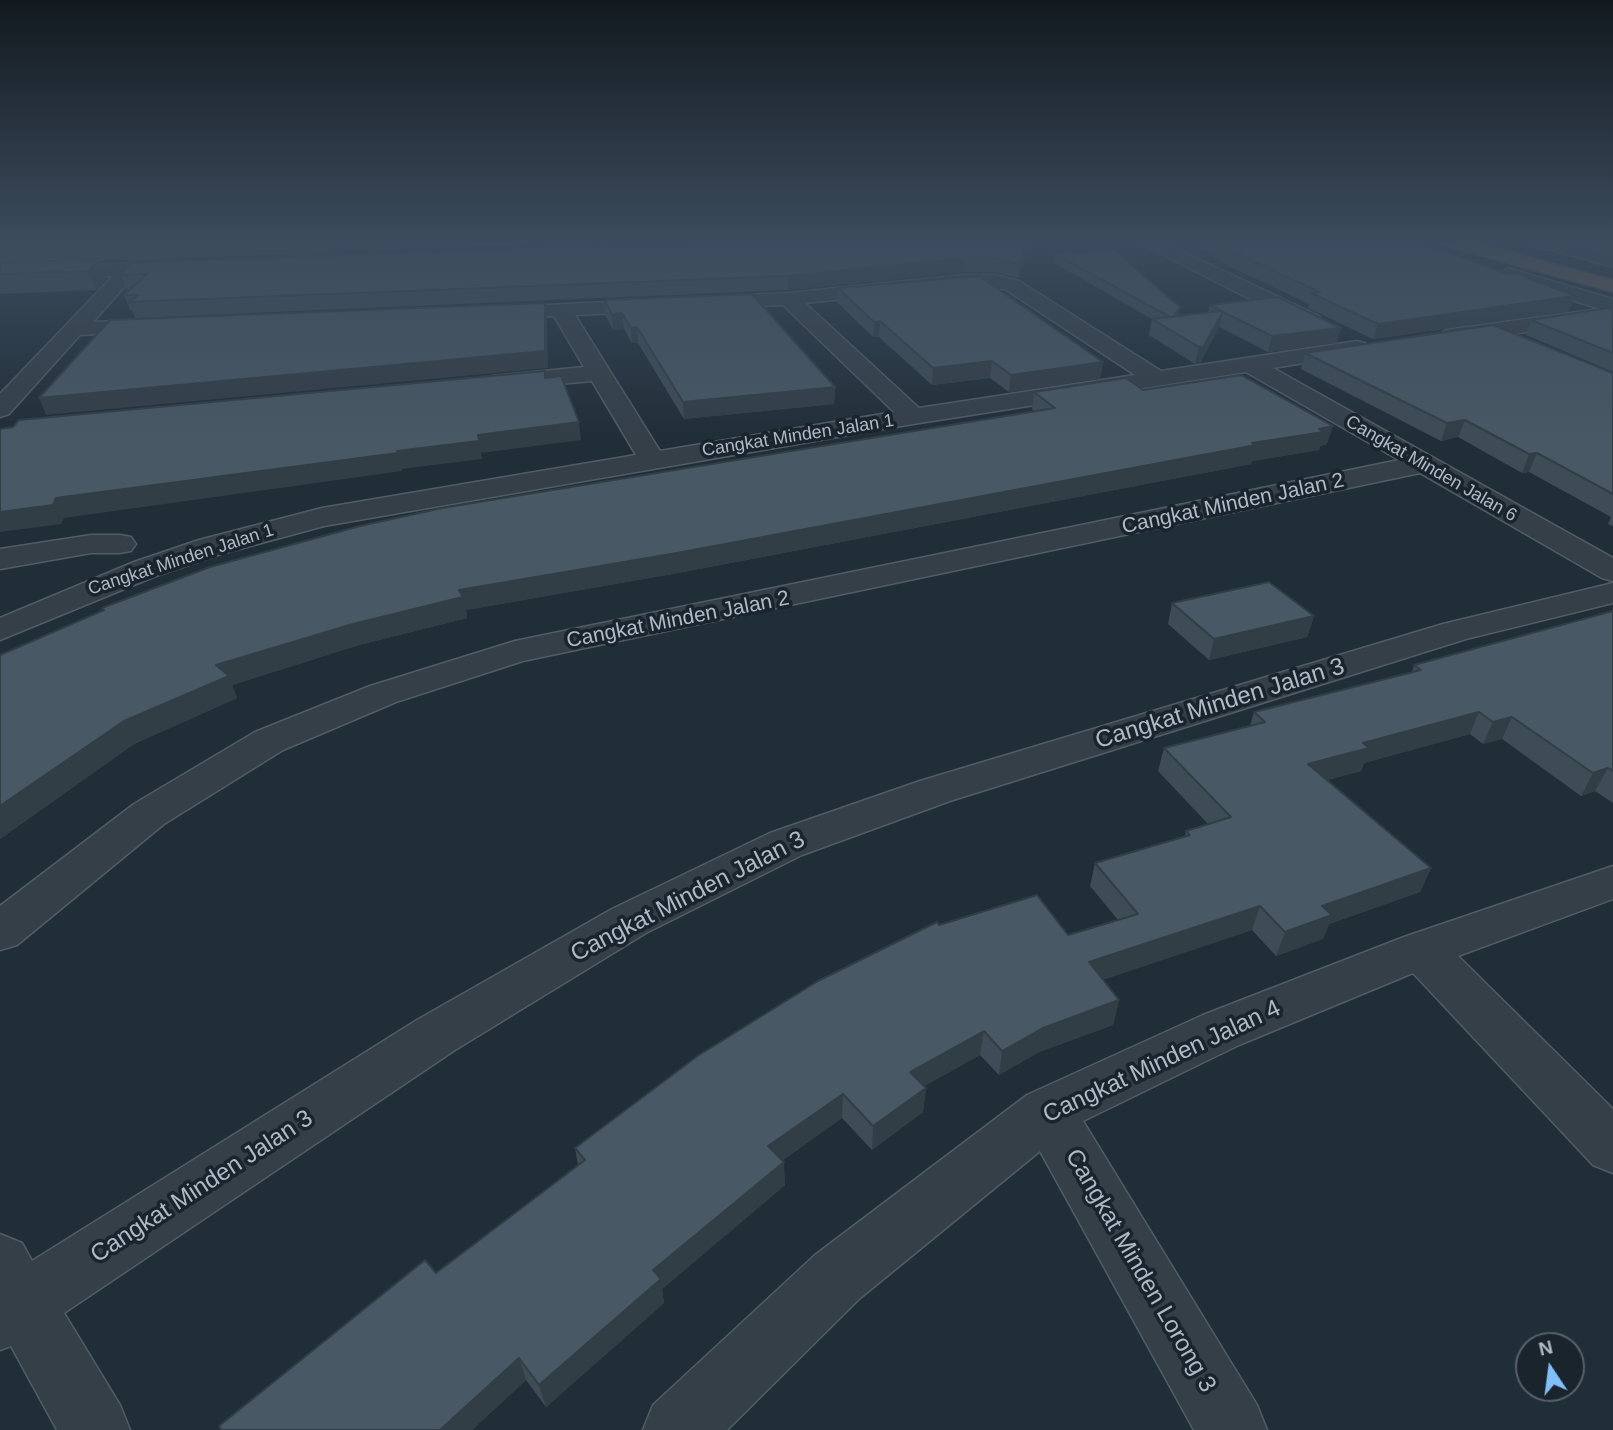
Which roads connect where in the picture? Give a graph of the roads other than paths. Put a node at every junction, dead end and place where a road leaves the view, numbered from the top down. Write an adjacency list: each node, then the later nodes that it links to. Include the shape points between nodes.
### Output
1 (91, 307): 10 (street)
2 (612, 307): 6 (street)
3 (796, 307): 18 (street)
4 (1047, 307): 16 (street)
5 (1287, 307): 14 (street, Cangkat Minden Jalan 1, via 1373,346)
6 (561, 309): 7 (street); 15 (street)
7 (478, 313)
8 (1613, 313): 11 (street)
9 (172, 325): 10 (street)
10 (75, 329): 19 (street)
11 (1491, 331): 12 (street); 13 (street)
12 (1422, 340)
13 (1527, 346)
14 (1250, 364): 16 (street, Cangkat Minden Jalan 1); 21 (street, Cangkat Minden Jalan 6)
15 (599, 373): 17 (street); 20 (street)
16 (1158, 379): 18 (street, Cangkat Minden Jalan 1)
17 (474, 385)
18 (914, 416): 20 (street, Cangkat Minden Jalan 1)
19 (5, 422)
20 (652, 460): 26 (street, Cangkat Minden Jalan 1, via 269,530 145,569)
21 (1421, 464): 24 (street, Cangkat Minden Jalan 6); 28 (street, Cangkat Minden Jalan 2, via 515,652 383,694 269,741 149,814)
22 (120, 544): 23 (street)
23 (0, 559)
24 (1613, 571)
25 (1613, 593): 32 (street, Cangkat Minden Jalan 3, via 1455,631 935,791 786,844 629,921)
26 (0, 629)
27 (1613, 882): 29 (street, Cangkat Minden Jalan 4)
28 (0, 932)
29 (1421, 950): 30 (street, Cangkat Minden Jalan 4, via 1221,1030); 31 (street)
30 (1047, 1112): 34 (street, Cangkat Minden Jalan 4, via 837,1277); 35 (street, Cangkat Minden Lorong 3)
31 (1613, 1147)
32 (8, 1295): 33 (street)
33 (95, 1430)
34 (678, 1430)
35 (1232, 1430)

